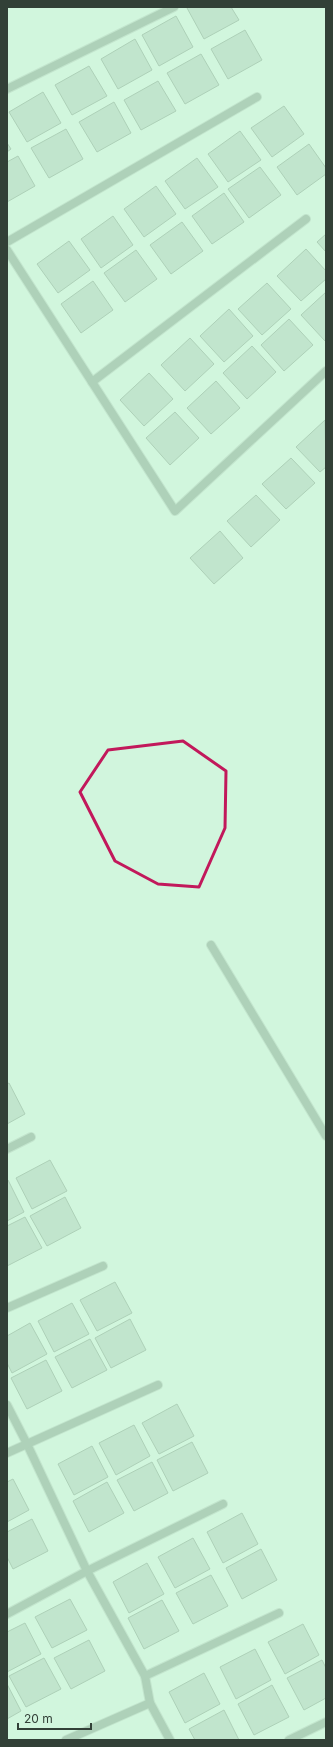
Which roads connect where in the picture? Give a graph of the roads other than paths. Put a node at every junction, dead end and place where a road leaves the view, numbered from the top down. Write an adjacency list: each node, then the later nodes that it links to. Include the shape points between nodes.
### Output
1 (174, 7): 2 (street)
2 (7, 89)
3 (257, 97): 5 (street)
4 (306, 219): 8 (street)
5 (7, 242)
6 (7, 250): 8 (street)
7 (326, 371): 8 (street, via 175,512)
8 (92, 382)
9 (211, 945): 10 (street)
10 (326, 1136)
11 (30, 1137): 12 (street)
12 (7, 1149)
13 (103, 1266): 14 (street)
14 (7, 1308)
15 (158, 1385): 17 (street)
16 (7, 1405): 17 (street)
17 (27, 1444): 18 (street); 20 (street)
18 (7, 1453)
19 (223, 1504): 20 (street)
20 (87, 1571): 22 (street); 23 (street)
21 (279, 1613): 23 (street)
22 (7, 1614)
23 (145, 1676): 24 (street)
24 (150, 1703): 26 (street); 27 (street)
25 (326, 1722): 28 (street)
26 (66, 1740)
27 (170, 1740)
28 (289, 1740)

